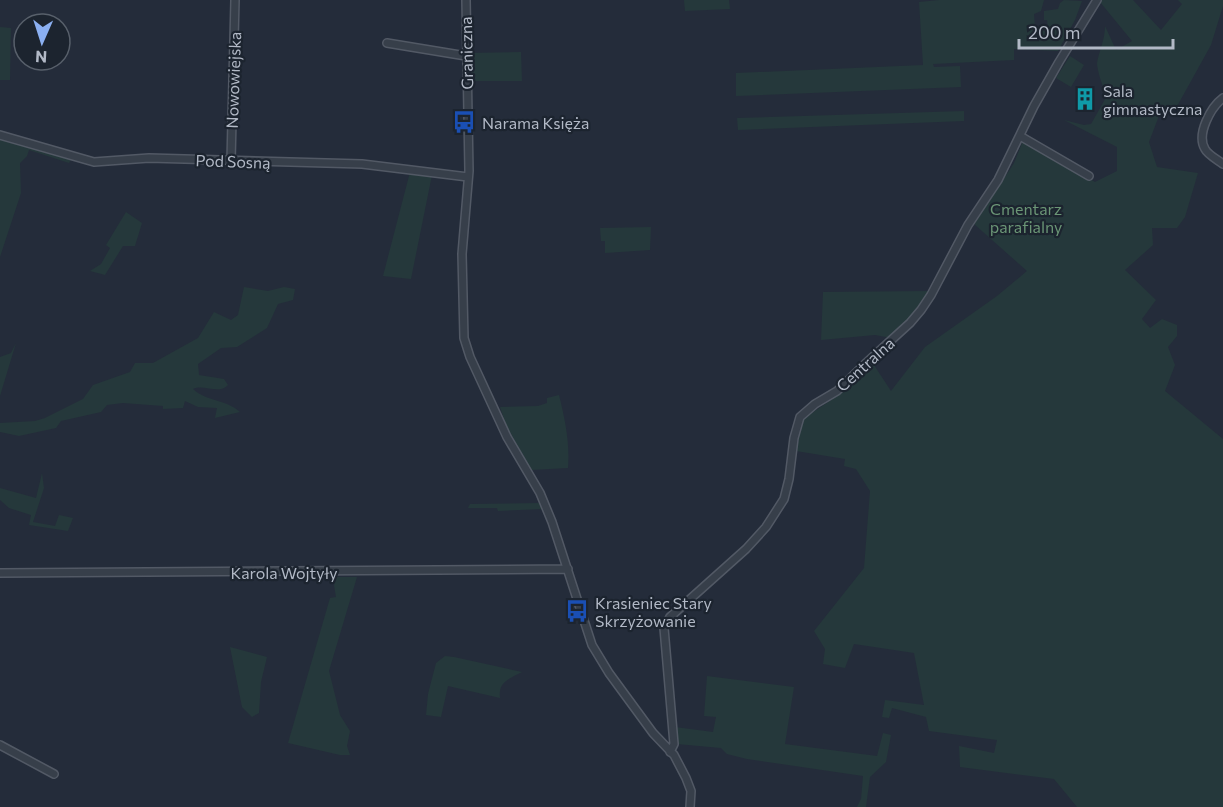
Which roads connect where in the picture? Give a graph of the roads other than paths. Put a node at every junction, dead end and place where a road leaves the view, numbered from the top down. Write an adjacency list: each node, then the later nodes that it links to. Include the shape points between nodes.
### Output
1 (235, 0): 9 (street, Nowowiejska)
2 (465, 0): 5 (street, Graniczna)
3 (1097, 0): 8 (street, Centralna)
4 (387, 43): 5 (street)
5 (466, 56): 12 (street, Graniczna)
6 (1223, 98): 10 (street, via 1216,103 1204,129 1203,142 1205,150)
7 (0, 135): 9 (street, Pod Sosną, via 94,162 149,158)
8 (1020, 136): 11 (street); 16 (street, Centralna, via 921,310 837,392 800,417 784,499 766,527 670,617 664,628 674,744)
9 (231, 160): 12 (street, Pod Sosną, via 362,164)
10 (1223, 164)
11 (1089, 176)
12 (468, 177): 13 (street, Graniczna, via 462,254 464,338 507,437 540,494)
13 (568, 569): 14 (street, Karola Wojtyły); 16 (street, Graniczna, via 592,645)
14 (0, 573)
15 (0, 746): 17 (street)
16 (670, 752): 18 (street, via 686,778)
17 (54, 774)
18 (690, 807)

